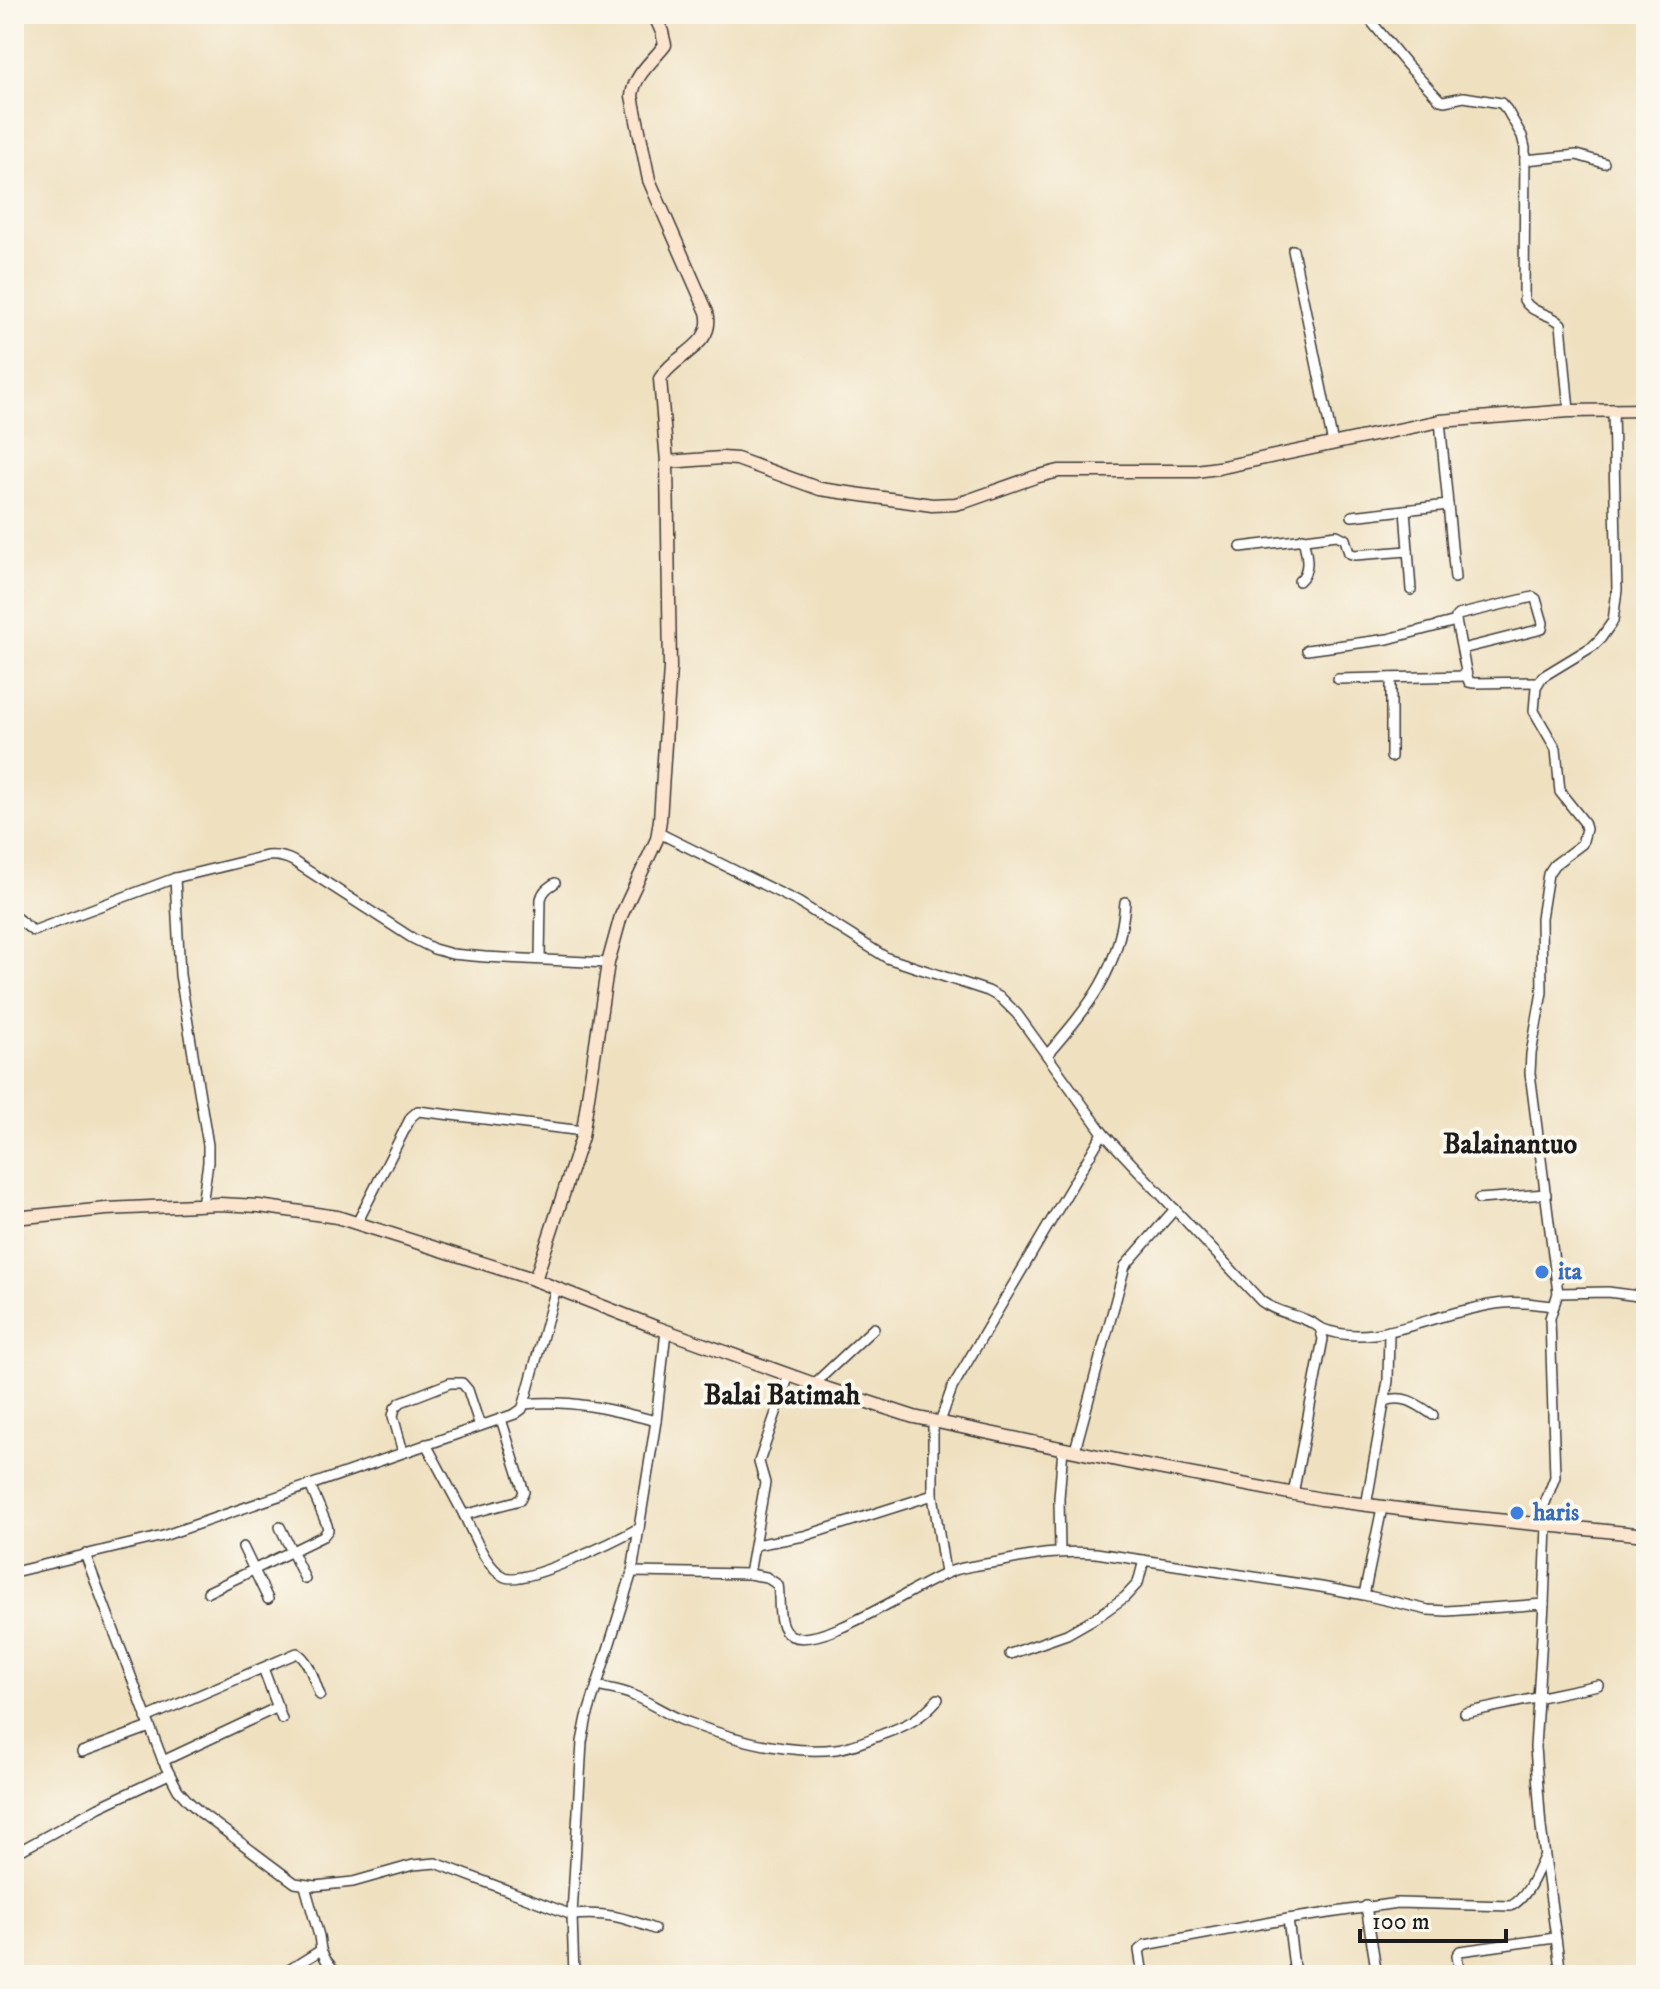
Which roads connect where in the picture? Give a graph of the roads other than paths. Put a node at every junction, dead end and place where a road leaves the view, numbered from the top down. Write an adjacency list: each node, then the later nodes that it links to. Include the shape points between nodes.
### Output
1 (654, 14): 11 (street, via 665,45 638,78 632,96 649,180 709,319 704,337 660,379)
2 (1365, 14): 3 (street, via 1440,100 1464,97 1504,106 1522,136)
3 (1525, 160): 4 (street, via 1577,155); 8 (street, via 1524,300 1533,311 1561,324)
4 (1604, 163)
5 (1293, 250): 10 (street)
6 (1613, 410): 7 (street); 8 (street); 27 (street, via 1613,621 1593,646)
7 (1646, 410)
8 (1569, 411): 9 (street)
9 (1440, 421): 10 (street); 12 (street)
10 (1333, 444): 11 (street, via 1196,471 1059,471 943,505 834,492 737,459)
11 (667, 462): 29 (street, via 670,681)
12 (1448, 505): 13 (street); 18 (street)
13 (1405, 510): 14 (street); 17 (street)
14 (1352, 516)
15 (1303, 538): 16 (street); 17 (street, via 1337,535 1355,555); 19 (street, via 1308,567)
16 (1241, 547)
17 (1408, 551): 20 (street)
18 (1455, 578)
19 (1299, 581)
20 (1411, 590)
21 (1456, 621): 22 (street); 22 (street, via 1458,615 1533,597 1543,623 1540,629); 23 (street, via 1388,639)
22 (1462, 649): 24 (street)
23 (1307, 650)
24 (1467, 676): 25 (street); 27 (street, via 1474,683)
25 (1391, 678): 26 (street); 28 (street)
26 (1338, 679)
27 (1538, 682): 39 (street, via 1534,711 1556,749 1560,792 1586,829 1583,842 1548,874 1541,918 1542,992 1530,1073)
28 (1391, 757)
29 (659, 833): 35 (street, via 621,916); 36 (street, via 798,902 887,958 1001,998)
30 (175, 878): 33 (street, via 33,931); 34 (street, via 281,856 434,949); 41 (street, via 180,975 208,1145)
31 (555, 883): 34 (street, via 542,893)
32 (1125, 902): 36 (street, via 1118,948 1101,983)
33 (14, 916)
34 (540, 959): 35 (street)
35 (608, 963): 37 (street)
36 (1047, 1055): 38 (street)
37 (583, 1131): 44 (street, via 418,1111); 45 (street)
38 (1103, 1133): 42 (street); 61 (street)
39 (1546, 1194): 40 (street); 47 (street)
40 (1479, 1199)
41 (202, 1205): 43 (street); 44 (street, via 259,1206)
42 (1175, 1209): 51 (street, via 1261,1301); 64 (street, via 1127,1262)
43 (14, 1218)
44 (357, 1223): 45 (street)
45 (535, 1280): 46 (street)
46 (556, 1288): 52 (street); 57 (street)
47 (1558, 1293): 48 (street); 49 (street)
48 (1646, 1297)
49 (1554, 1306): 53 (street, via 1507,1302); 72 (street, via 1550,1318 1555,1477)
50 (874, 1328): 55 (street)
51 (1320, 1328): 53 (street, via 1347,1336); 67 (street, via 1323,1339)
52 (666, 1331): 54 (street); 60 (street)
53 (1389, 1331): 56 (street)
54 (789, 1375): 55 (street); 76 (street, via 759,1462 765,1483)
55 (814, 1384): 61 (street)
56 (1385, 1401): 58 (street, via 1402,1398); 69 (street)
57 (524, 1404): 59 (street); 60 (street, via 586,1405)
58 (1433, 1415)
59 (501, 1419): 62 (street); 71 (street, via 523,1497)
60 (656, 1421): 74 (street)
61 (936, 1422): 64 (street); 68 (street)
62 (480, 1426): 63 (street); 65 (street, via 468,1390 462,1383 450,1383 395,1408)
63 (426, 1444): 65 (street); 71 (street)
64 (1069, 1449): 67 (street); 78 (street, via 1059,1507)
65 (403, 1452): 66 (street)
66 (310, 1485): 79 (street, via 328,1530); 80 (street, via 163,1536)
67 (1293, 1494): 69 (street)
68 (933, 1495): 76 (street, via 804,1536); 85 (street)
69 (1366, 1506): 70 (street)
70 (1382, 1508): 72 (street); 89 (street)
71 (464, 1515): 74 (street, via 487,1561 510,1578 594,1552)
72 (1542, 1524): 75 (street); 91 (street)
73 (280, 1527): 79 (street)
74 (639, 1528): 84 (street)
75 (1646, 1535)
76 (755, 1545): 86 (street)
77 (243, 1547): 82 (street)
78 (1060, 1551): 81 (street); 85 (street)
79 (292, 1552): 82 (street); 87 (street)
80 (85, 1554): 83 (street); 102 (street)
81 (1144, 1560): 89 (street); 92 (street, via 1138,1583 1100,1615 1067,1634)
82 (255, 1570): 88 (street); 90 (street)
83 (14, 1572)
84 (632, 1572): 86 (street); 95 (street)
85 (945, 1573): 86 (street, via 865,1617 806,1638 782,1628 775,1582)
86 (749, 1574)
87 (305, 1579)
88 (208, 1592)
89 (1364, 1595): 91 (street, via 1439,1611)
90 (268, 1599)
91 (1544, 1604): 97 (street)
92 (1010, 1654)
93 (263, 1668): 96 (street, via 297,1653); 99 (street); 102 (street)
94 (1598, 1685): 97 (street)
95 (597, 1686): 98 (street, via 629,1694 690,1724 760,1745 801,1750 837,1749 872,1739 923,1716); 110 (street, via 582,1742)
96 (320, 1695)
97 (1538, 1697): 100 (street); 107 (street, via 1535,1747)
98 (938, 1699)
99 (278, 1707): 101 (street); 104 (street)
100 (1465, 1713)
101 (282, 1719)
102 (148, 1722): 103 (street); 104 (street)
103 (82, 1752)
104 (163, 1761): 105 (street)
105 (169, 1774): 106 (street); 108 (street, via 201,1813)
106 (23, 1849)
107 (1544, 1857): 109 (street, via 1525,1894 1511,1906); 113 (street)
108 (305, 1886): 110 (street, via 353,1882 436,1863); 114 (street)
109 (1366, 1906): 111 (street); 120 (street)
110 (572, 1915): 112 (street, via 615,1915); 117 (street)
111 (1288, 1919): 118 (street, via 1142,1946); 119 (street)
112 (654, 1929)
113 (1555, 1938): 121 (street, via 1460,1951); 122 (street)
114 (321, 1950): 115 (street); 116 (street)
115 (282, 1975)
116 (338, 1975)
117 (574, 1975)
118 (1143, 1975)
119 (1295, 1975)
120 (1377, 1975)
121 (1460, 1975)
122 (1561, 1975)

